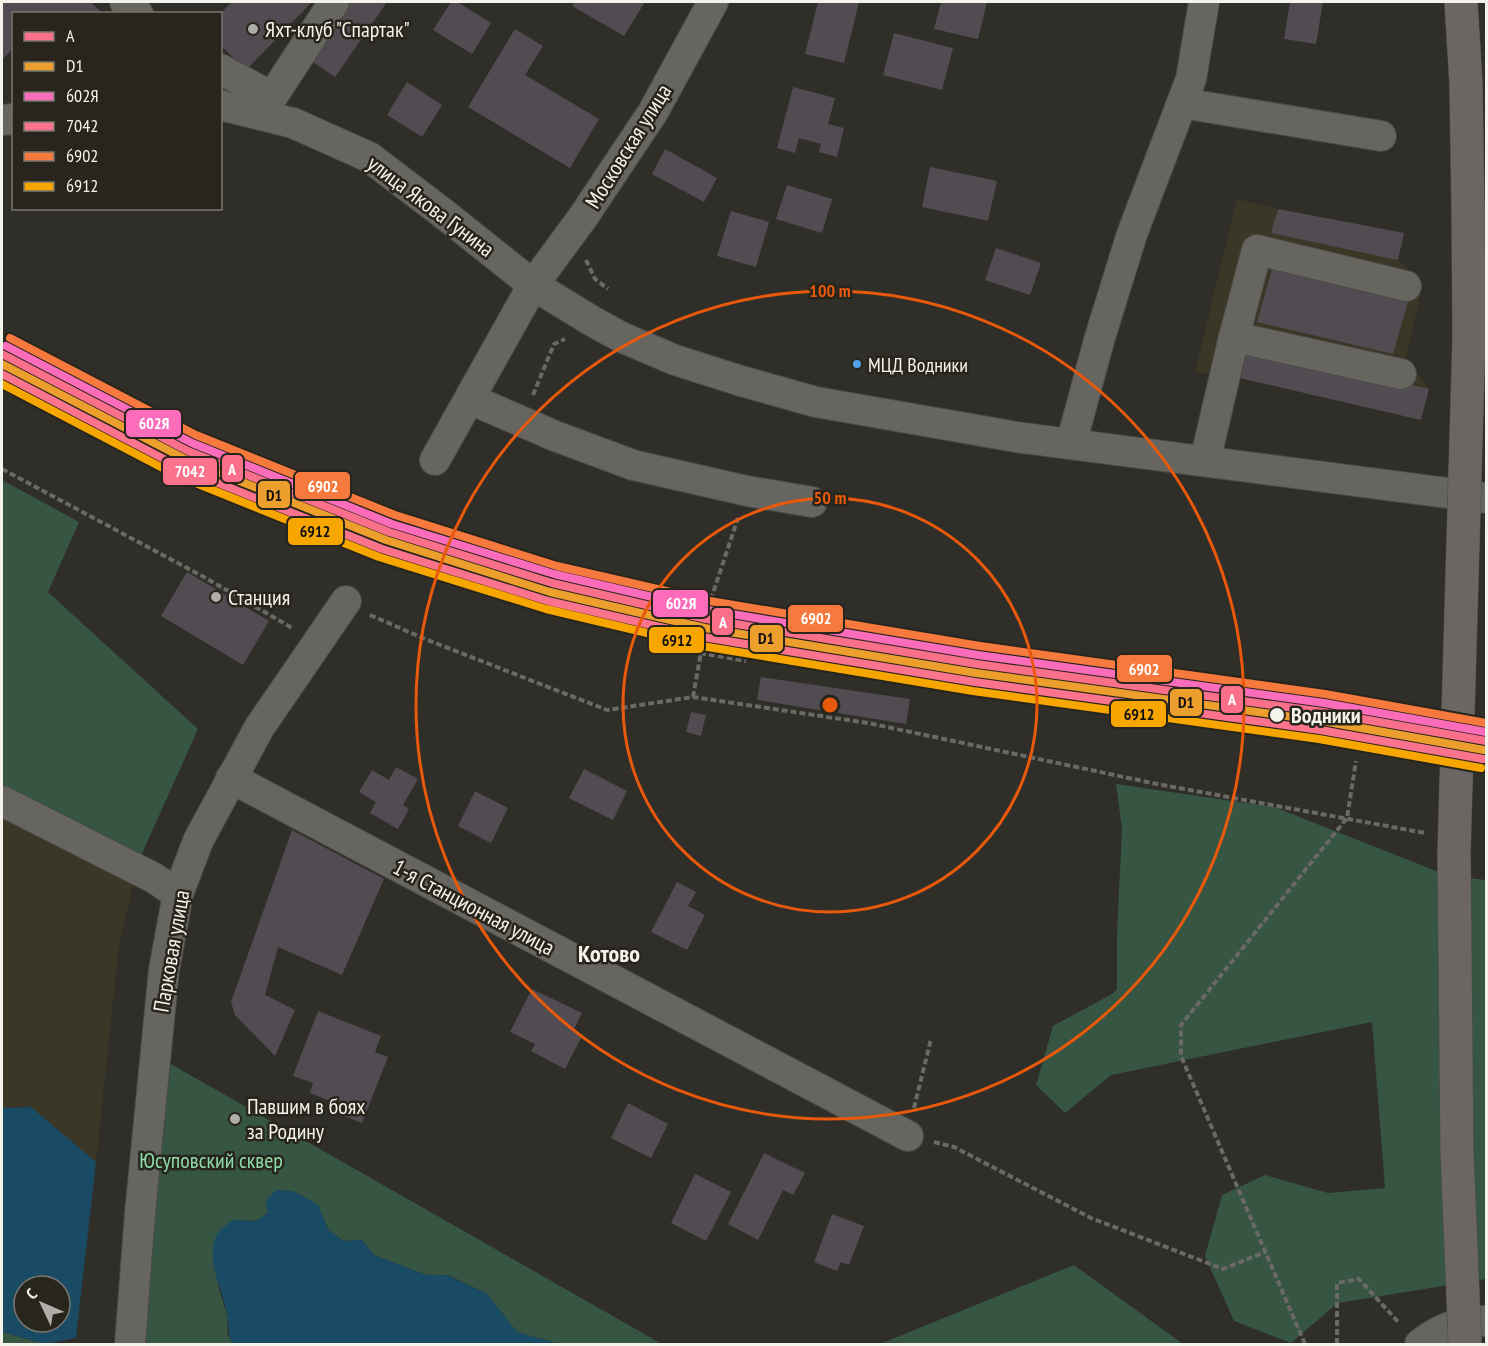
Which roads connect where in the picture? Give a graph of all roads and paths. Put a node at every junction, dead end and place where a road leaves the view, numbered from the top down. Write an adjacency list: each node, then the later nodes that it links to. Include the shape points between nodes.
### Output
1 (334, 2): 5 (street, via 272,97)
2 (713, 2): 10 (street, Московская улица, via 653,112)
3 (1204, 2): 6 (street, via 1191,79)
4 (1461, 2): 46 (main road, bridge, via 1466,84 1469,336 1454,853 1457,1152)
5 (222, 70)
6 (1182, 103): 8 (street); 18 (street, via 1132,234)
7 (222, 105): 10 (street, улица Якова Гунина, via 293,123 369,157)
8 (1381, 136)
9 (585, 251): 12 (path, via 595,279)
10 (533, 285): 16 (street, Московская улица); 18 (street, улица Якова Гунина, via 621,336 675,360 741,381 816,402)
11 (1406, 286): 13 (street, via 1257,250)
12 (608, 289)
13 (1234, 337): 15 (street); 20 (street)
14 (572, 342): 17 (path, via 563,339 554,344)
15 (1401, 374)
16 (470, 399): 17 (street); 19 (street, Московская улица)
17 (522, 421): 22 (street, via 633,465)
18 (1071, 444): 20 (street, улица Якова Гунина)
19 (435, 460)
20 (1205, 461): 23 (street, улица Якова Гунина)
21 (2, 469): 28 (path)
22 (747, 491): 24 (street); 26 (path)
23 (1486, 498)
24 (812, 502)
25 (346, 602): 28 (street, Парковая улица); 31 (path, via 389,624 607,710)
26 (710, 602): 27 (path); 29 (path)
27 (747, 610)
28 (318, 643): 33 (street, Парковая улица)
29 (700, 653): 30 (path); 31 (path)
30 (746, 660)
31 (693, 697): 35 (path, via 868,723 1157,784)
32 (1356, 761): 35 (path)
33 (231, 778): 37 (street, Парковая улица, via 198,840); 39 (street, 1-я Станционная улица)
34 (2, 801): 37 (street)
35 (1347, 818): 36 (path); 40 (path, via 1181,1025 1181,1056)
36 (1428, 833)
37 (178, 894): 43 (street, Парковая улица, via 164,970)
38 (931, 1039): 39 (path)
39 (908, 1136): 40 (path, via 954,1147 1091,1218 1223,1269)
40 (1265, 1252): 44 (path)
41 (1486, 1321): 42 (street, via 1450,1326 1430,1337)
42 (1411, 1336): 45 (path, via 1359,1279 1337,1283)
43 (130, 1344)
44 (1305, 1344)
45 (1337, 1344)
46 (1465, 1344)

